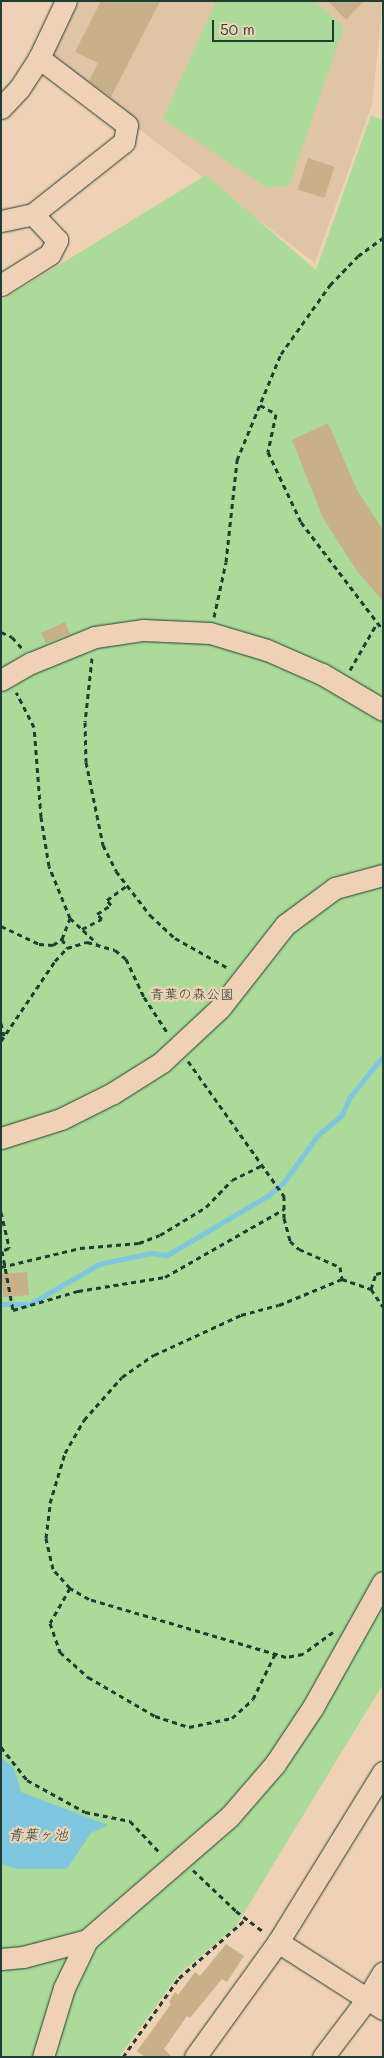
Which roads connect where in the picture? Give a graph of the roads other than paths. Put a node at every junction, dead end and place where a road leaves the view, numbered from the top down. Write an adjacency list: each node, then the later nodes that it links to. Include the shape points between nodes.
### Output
1 (66, 1): 2 (street)
2 (39, 58): 3 (street, via 19,89); 4 (street, via 127,125 124,142)
3 (1, 108)
4 (33, 214): 5 (street); 6 (street, via 57,240 50,254)
5 (1, 221)
6 (1, 286)
7 (4, 678): 8 (street, via 95,637 143,630 210,633 267,650 341,685)
8 (383, 710)
9 (383, 875): 10 (street, via 335,888 285,925 220,1008 179,1049 113,1094 61,1119)
10 (1, 1138)
11 (383, 1582): 13 (street, via 313,1707 275,1764 230,1816)
12 (383, 1772): 14 (street)
13 (87, 1940): 15 (street, via 23,1957); 18 (street, via 64,1988)
14 (278, 1942): 17 (street); 19 (street)
15 (1, 1959)
16 (383, 1972): 17 (street)
17 (375, 2004): 20 (street)
18 (43, 2057)
19 (195, 2057)
20 (323, 2057)

